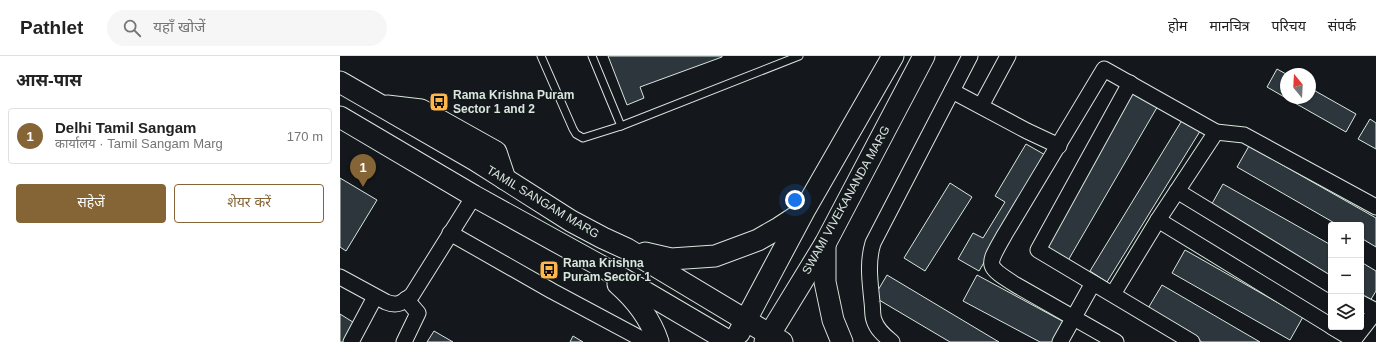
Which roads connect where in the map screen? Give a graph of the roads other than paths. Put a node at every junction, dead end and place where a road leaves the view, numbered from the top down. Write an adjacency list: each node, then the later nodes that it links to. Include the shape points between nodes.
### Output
1 (541, 56): 13 (lane, via 579,137 586,138)
2 (592, 56): 13 (lane)
3 (799, 56): 13 (lane)
4 (893, 56): 19 (street)
5 (924, 56): 22 (street, SWAMI VIVEKANANDA MARG)
6 (970, 56): 10 (street)
7 (1008, 56): 11 (street)
8 (340, 82): 23 (street, TAMIL SANGAM MARG, via 571,221)
9 (1130, 83): 14 (street); 15 (street, via 1104,69); 26 (street, via 1038,250)
10 (952, 91): 11 (street); 46 (street, via 870,252 868,262 874,320 880,331)
11 (981, 106): 15 (street)
12 (340, 117): 17 (street)
13 (621, 126)
14 (1216, 132): 16 (street); 18 (street, via 1244,135)
15 (1058, 146): 33 (street, via 996,250 991,265 1001,276)
16 (1177, 191): 20 (street); 27 (street)
17 (474, 196): 21 (street); 24 (street)
18 (1376, 207)
19 (804, 211): 23 (street, via 758,240 715,256 670,259); 34 (street)
20 (1158, 220): 28 (street); 35 (street)
21 (450, 233): 30 (street, via 418,286); 41 (street, via 638,337)
22 (825, 244): 37 (street, SWAMI VIVEKANANDA MARG); 45 (street, via 825,282 833,320)
23 (626, 249): 34 (street, TAMIL SANGAM MARG)
24 (599, 266): 42 (street, via 631,295 654,330); 43 (street)
25 (340, 276): 29 (street)
26 (1093, 283): 28 (street); 33 (street)
27 (1328, 283)
28 (1113, 294): 49 (street)
29 (375, 297): 30 (street, via 393,305); 39 (street)
30 (406, 299): 40 (street, via 418,313)
31 (1364, 305): 32 (street)
32 (1376, 311): 38 (street)
33 (1073, 317): 47 (street); 48 (street)
34 (746, 321): 37 (street, TAMIL SANGAM MARG); 44 (street)
35 (1328, 325)
36 (1336, 330): 38 (street)
37 (772, 340)
38 (1353, 341)
39 (351, 342)
40 (404, 342)
41 (642, 342)
42 (658, 342)
43 (730, 342)
44 (734, 342)
45 (842, 342)
46 (892, 342)
47 (1060, 342)
48 (1116, 342)
49 (1192, 342)

